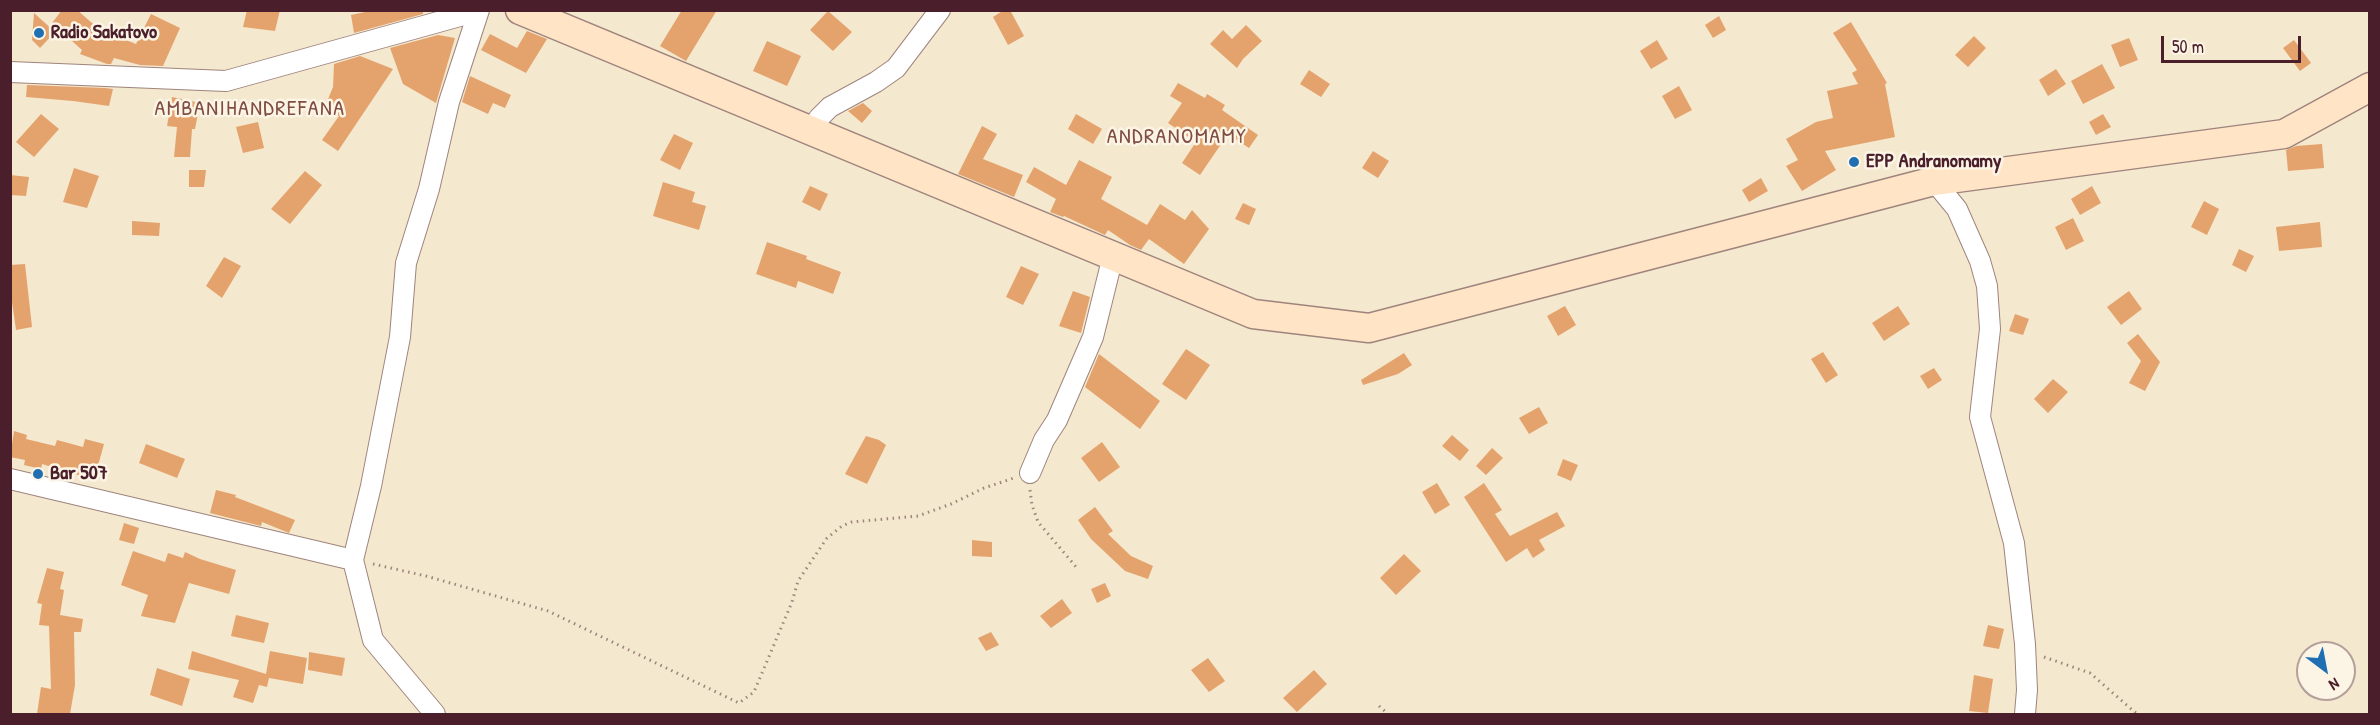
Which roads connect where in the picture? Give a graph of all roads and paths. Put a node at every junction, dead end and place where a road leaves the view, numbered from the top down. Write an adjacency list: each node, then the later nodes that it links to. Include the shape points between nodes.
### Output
1 (470, 10): 5 (street, via 467,14 226,81)
2 (479, 10): 12 (street, via 449,102 429,189 406,263 400,337)
3 (520, 10): 7 (main road)
4 (940, 10): 7 (street, via 896,68 830,107)
5 (10, 72)
6 (2370, 87): 8 (main road, via 2284,134)
7 (811, 131): 9 (main road)
8 (1934, 181): 9 (main road, via 1369,328 1253,314); 14 (street, via 1957,208 1987,286 1990,329 1980,417 2014,543)
9 (1113, 256): 10 (street, via 1093,337)
10 (1030, 473): 12 (path, via 918,516 852,522 827,538 798,581 754,692 739,703 548,611); 13 (path, via 1032,506 1038,522)
11 (10, 479): 12 (street)
12 (353, 560): 16 (street, via 373,640)
13 (1077, 568)
14 (2025, 644): 18 (street); 19 (path, via 2039,655 2090,673)
15 (1379, 706): 17 (path)
16 (435, 714)
17 (1388, 714)
18 (2025, 714)
19 (2137, 714)

